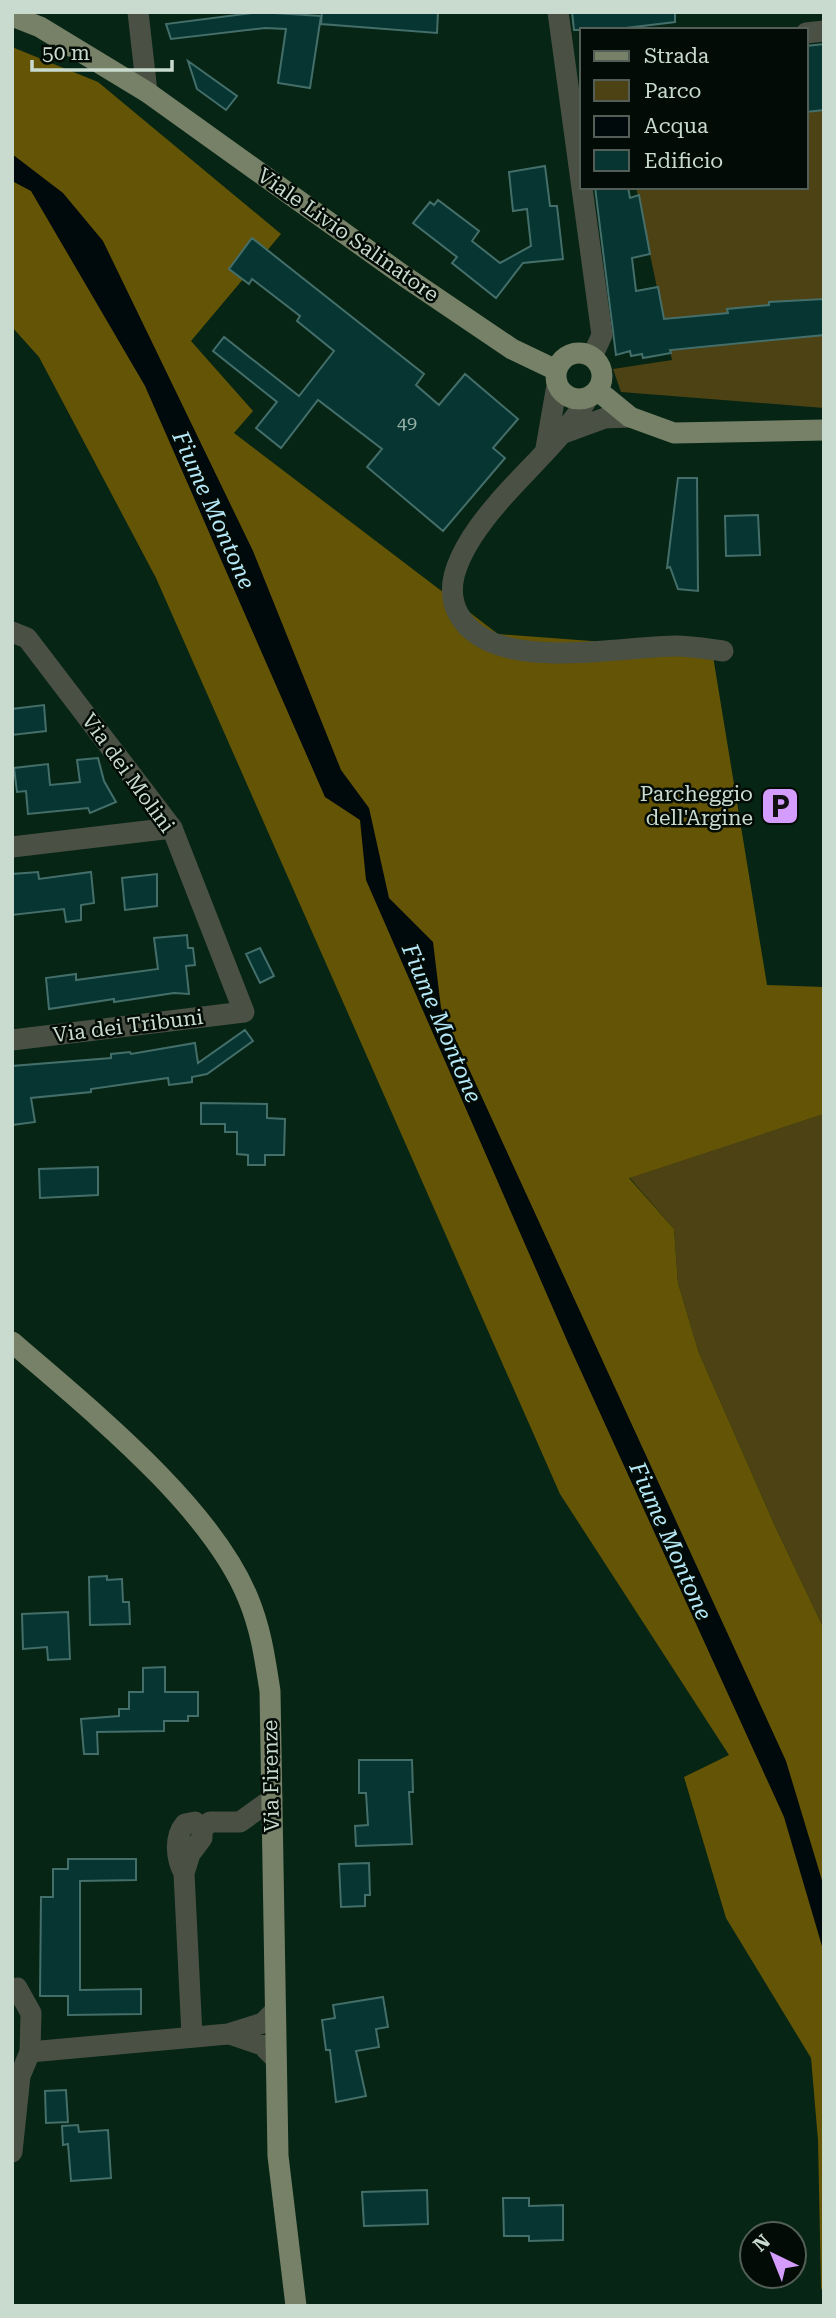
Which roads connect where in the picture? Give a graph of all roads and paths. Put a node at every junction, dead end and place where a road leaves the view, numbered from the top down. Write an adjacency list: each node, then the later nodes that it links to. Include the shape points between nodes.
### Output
1 (138, 12): 5 (street)
2 (558, 12): 4 (street)
3 (12, 16): 5 (main road, Viale Livio Salinatore, via 40,27)
4 (573, 64): 6 (street)
5 (147, 92): 9 (main road, Viale Livio Salinatore, via 404,276)
6 (580, 129)
7 (586, 189): 8 (street, via 602,335)
8 (593, 357): 9 (main road, via 571,354); 10 (main road, via 602,377)
9 (556, 378): 10 (main road, via 573,399); 14 (street)
10 (592, 394): 11 (main road); 13 (street)
11 (630, 417): 12 (main road, via 674,433); 13 (street, via 605,418)
12 (824, 430)
13 (562, 433): 14 (street)
14 (544, 453): 16 (street, via 473,536 455,569 451,601 465,625 491,644 543,651 594,665 677,646)
15 (12, 632): 17 (street, Via dei Molini, via 27,638)
16 (723, 651)
17 (172, 828): 18 (street); 19 (street, Via dei Molini)
18 (12, 847)
19 (244, 1012): 20 (street, Via dei Tribuni)
20 (12, 1040)
21 (12, 1342): 22 (main road, Via Firenze, via 149,1466 220,1549 247,1596 261,1634 270,1691)
22 (272, 1799): 24 (main road, Via Firenze); 26 (street, via 240,1822 210,1822 190,1854 184,1873)
23 (12, 1989): 27 (street, via 18,1988 31,2013)
24 (275, 2011): 25 (street, via 263,2023); 28 (main road, Via Firenze)
25 (228, 2034): 26 (street); 28 (street, via 262,2045)
26 (192, 2036): 27 (street)
27 (30, 2052): 29 (street, via 20,2076)
28 (276, 2059): 30 (main road, Via Firenze, via 278,2156)
29 (12, 2152)
30 (296, 2306)

